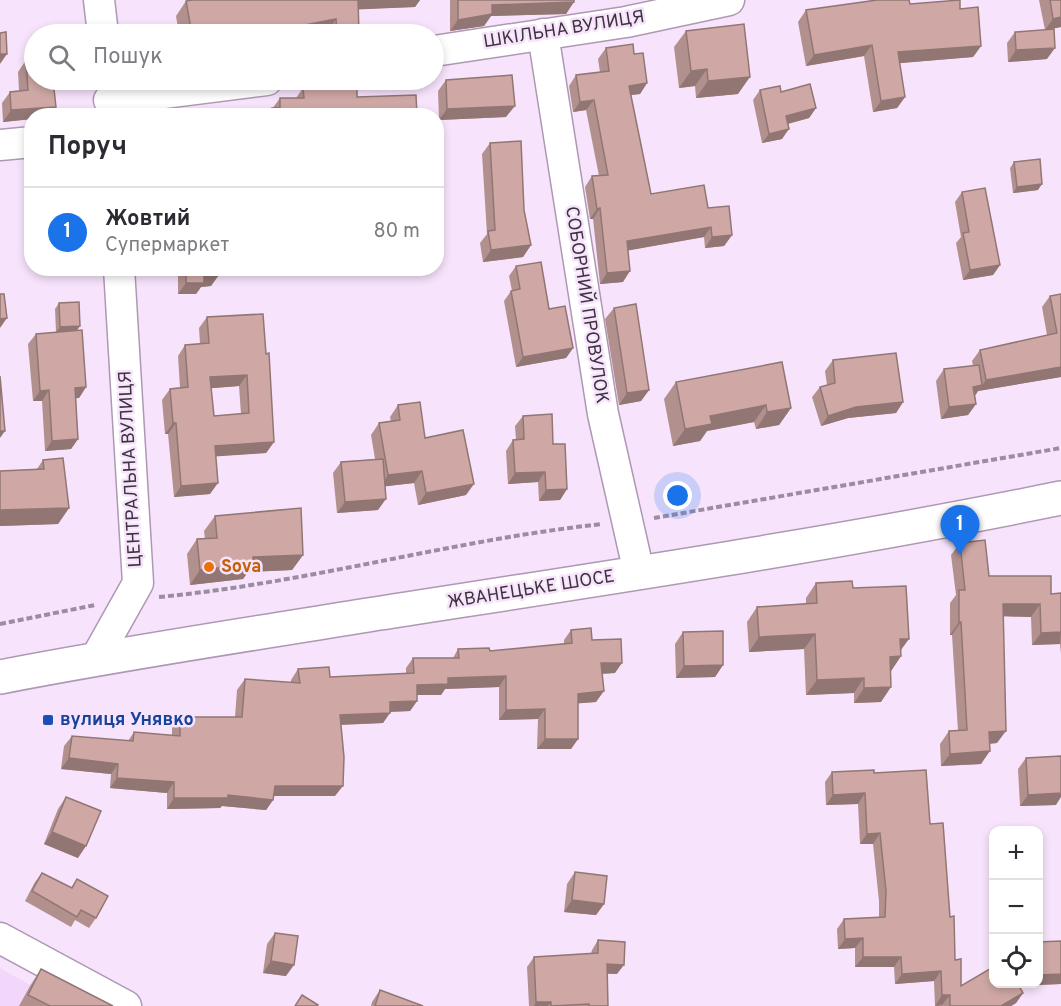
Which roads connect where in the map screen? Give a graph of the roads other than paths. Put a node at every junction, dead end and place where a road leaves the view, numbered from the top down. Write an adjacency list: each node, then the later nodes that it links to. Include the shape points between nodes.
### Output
1 (99, 0): 3 (street)
2 (729, 0): 4 (street, ШКІЛЬНА ВУЛИЦЯ, via 626,22)
3 (102, 24)
4 (543, 34): 5 (street, ШКІЛЬНА ВУЛИЦЯ); 12 (street, СОБОРНИЙ ПРОВУЛОК, via 603,414)
5 (444, 49)
6 (179, 90): 7 (street)
7 (109, 98)
8 (24, 143): 9 (street)
9 (0, 145)
10 (119, 276): 13 (street, ЦЕНТРАЛЬНА ВУЛИЦЯ, via 138,583)
11 (1061, 498): 12 (main road, ЖВАНЕЦЬКЕ ШОСЕ, via 939,523)
12 (639, 573): 13 (main road, ЖВАНЕЦЬКЕ ШОСЕ)
13 (96, 658): 14 (main road, ЖВАНЕЦЬКЕ ШОСЕ)
14 (0, 677)
15 (0, 938): 16 (street)
16 (126, 1006)

